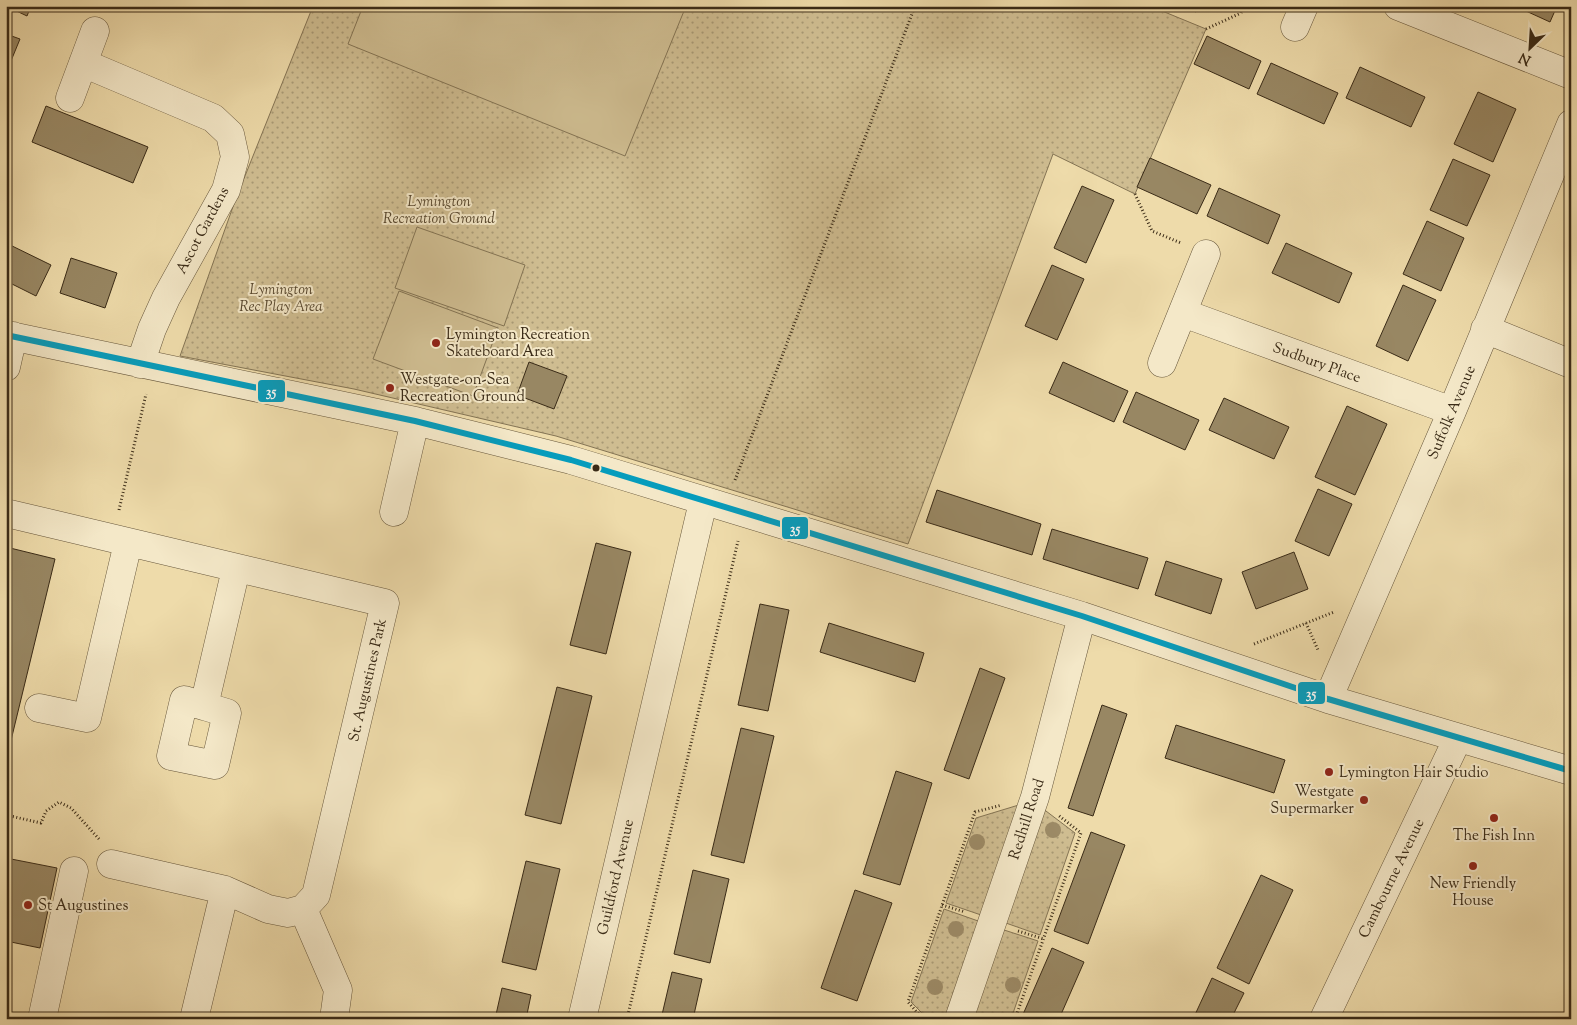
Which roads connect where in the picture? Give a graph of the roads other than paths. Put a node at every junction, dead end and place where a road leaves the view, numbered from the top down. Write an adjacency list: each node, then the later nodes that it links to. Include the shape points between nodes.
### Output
1 (1398, 6): 4 (street)
2 (95, 31): 3 (street)
3 (83, 63): 5 (street); 13 (street, Ascot Gardens, via 213,118 230,134 235,157 226,190 152,329)
4 (1571, 75)
5 (70, 98)
6 (1571, 124): 9 (street, Suffolk Avenue)
7 (1206, 254): 8 (street)
8 (1182, 313): 11 (street); 15 (street, Sudbury Place)
9 (1485, 329): 12 (street); 15 (street, Suffolk Avenue)
10 (10, 336): 13 (street); 14 (street)
11 (1162, 363)
12 (1571, 364)
13 (146, 366): 16 (street)
14 (6, 367)
15 (1452, 412): 23 (street, Suffolk Avenue)
16 (415, 421): 17 (street, via 571,460); 18 (street)
17 (724, 508): 22 (street); 35 (street, Guildford Avenue)
18 (394, 512)
19 (6, 513): 20 (street, St. Augustines Park)
20 (120, 541): 21 (street, St. Augustines Park); 25 (street, via 87,718)
21 (236, 569): 24 (street); 31 (street, St. Augustines Park, via 385,603 316,895)
22 (1082, 616): 23 (street); 36 (street, Redhill Road, via 1035,797)
23 (1328, 699): 26 (street)
24 (204, 706)
25 (38, 708)
26 (1458, 738): 27 (street); 37 (street, Cambourne Avenue)
27 (1571, 771)
28 (111, 864): 30 (street)
29 (74, 871): 32 (street)
30 (225, 890): 31 (street, via 268,909 288,913); 33 (street)
31 (303, 909): 34 (street, via 338,990)
32 (42, 1019)
33 (194, 1019)
34 (334, 1019)
35 (582, 1019)
36 (959, 1019)
37 (1324, 1019)

